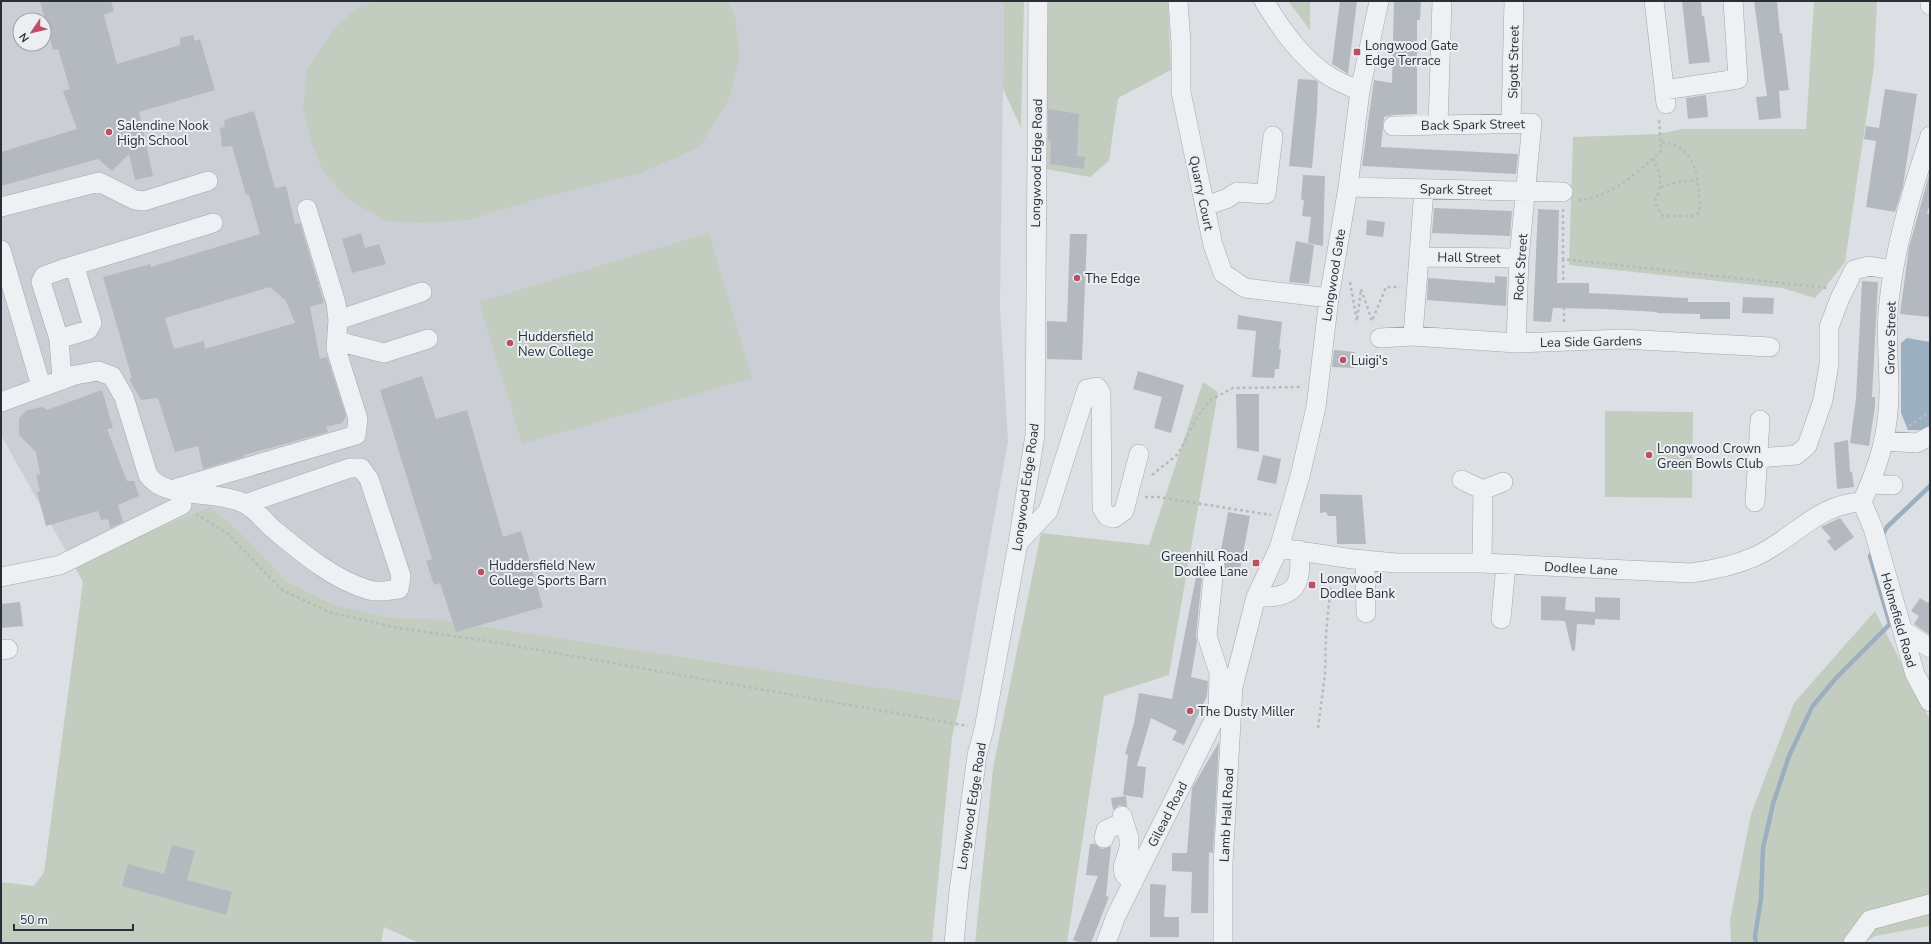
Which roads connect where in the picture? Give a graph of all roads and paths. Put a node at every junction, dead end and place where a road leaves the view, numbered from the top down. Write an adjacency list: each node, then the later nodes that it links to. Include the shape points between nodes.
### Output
1 (1038, 1): 72 (street, Longwood Edge Road, via 1035,435)
2 (1178, 1): 27 (street, Quarry Court, via 1181,92)
3 (1264, 1): 11 (street, via 1279,26 1314,64 1331,77)
4 (1379, 1): 11 (street, Longwood Gate)
5 (1442, 1): 14 (street)
6 (1514, 1): 13 (street, Sigott Street)
7 (1654, 1): 12 (street)
8 (1733, 1): 12 (street, via 1738,79)
9 (1930, 1): 10 (street)
10 (1930, 5)
11 (1360, 91): 22 (street, Longwood Gate)
12 (1665, 97): 18 (path, via 1658,116)
13 (1511, 123): 14 (street, Back Spark Street); 25 (street, Back Spark Street, via 1532,123)
14 (1438, 125): 15 (street, Back Spark Street)
15 (1393, 126)
16 (1273, 136): 27 (street, via 1266,194 1237,192 1226,199)
17 (1930, 136): 36 (street, Grove Street)
18 (1660, 142): 19 (path, via 1661,151); 20 (path, via 1678,147 1688,155 1695,164)
19 (1653, 158): 23 (path, via 1660,171); 26 (path, via 1604,194 1590,199)
20 (1698, 180): 23 (path); 23 (path, via 1699,213 1692,216 1663,216 1655,200)
21 (208, 181): 28 (street, via 144,201 135,200 99,182)
22 (1348, 187): 24 (street, Spark Street); 37 (street, Longwood Gate)
23 (1661, 187)
24 (1424, 189): 25 (street, Spark Street); 32 (street)
25 (1526, 191): 26 (street, Spark Street); 33 (street, Rock Street)
26 (1564, 196): 34 (path)
27 (1205, 206): 41 (street, Quarry Court, via 1213,244 1223,273 1245,288)
28 (1, 207)
29 (306, 209): 42 (street, via 336,304)
30 (213, 224): 35 (street)
31 (1, 250): 53 (street)
32 (1419, 256): 33 (street, Hall Street); 38 (street)
33 (1519, 258): 49 (street, Rock Street)
34 (1563, 259): 39 (path); 48 (path)
35 (66, 268): 45 (street, via 44,276 41,282); 45 (street, via 76,271 92,323 88,330)
36 (1893, 270): 57 (street, Grove Street, via 1888,314 1889,393); 59 (street, via 1869,266 1854,270 1840,298 1828,327 1829,364 1823,400 1807,446 1796,455)
37 (1333, 271): 38 (path, via 1349,278 1357,321 1361,289 1372,322 1386,286); 41 (street, Longwood Gate)
38 (1417, 287): 43 (street)
39 (1828, 288)
40 (422, 292): 42 (street)
41 (1329, 298): 52 (street, Longwood Gate)
42 (338, 320): 47 (street)
43 (1413, 336): 44 (street, Lea Side Gardens); 49 (street, Lea Side Gardens)
44 (1380, 338)
45 (59, 339): 51 (street)
46 (428, 339): 47 (street, via 384,352)
47 (337, 341): 65 (street, via 336,349 358,419 356,435)
48 (1563, 341): 49 (street, Lea Side Gardens); 50 (street, Lea Side Gardens, via 1622,339)
49 (1516, 342)
50 (1770, 347)
51 (62, 380): 53 (street); 65 (street, via 98,371 112,376 124,397 148,475 153,482)
52 (1319, 380): 64 (path, via 1303,387 1233,388 1210,400 1196,419 1178,454 1150,476); 71 (street, Longwood Gate, via 1316,408 1300,476)
53 (41, 386): 54 (street)
54 (1, 402)
55 (1760, 420): 59 (street)
56 (1930, 436): 57 (street, via 1917,443)
57 (1885, 441): 62 (street, Grove Street)
58 (1139, 454): 64 (street)
59 (1758, 458): 67 (street)
60 (1462, 480): 66 (street)
61 (1503, 482): 66 (street)
62 (1871, 484): 63 (street); 68 (street, Grove Street)
63 (1893, 485)
64 (1130, 486): 71 (path, via 1139,497 1158,497); 72 (street, via 1124,511 1114,518 1107,516 1102,508 1101,393 1097,387 1087,389 1048,511)
65 (170, 490): 69 (street, via 217,495)
66 (1483, 490): 78 (street)
67 (1755, 502)
68 (1854, 502): 79 (street, Dodlee Lane, via 1822,512 1755,557 1725,568 1691,573); 84 (street, Holmefield Road, via 1873,528)
69 (245, 504): 69 (street, via 302,553 336,576 370,591 399,589 401,576 369,479 361,468 350,468)
70 (182, 505): 80 (street, via 60,565); 90 (path, via 227,533 282,590 328,612 398,628 488,641)
71 (1287, 517): 73 (street, Longwood Gate)
72 (1018, 544): 90 (street, Longwood Edge Road)
73 (1279, 548): 74 (street, Dodlee Lane); 81 (street, Longwood Gate)
74 (1299, 550): 75 (street, Dodlee Lane); 81 (street, via 1299,581 1292,590 1271,598)
75 (1334, 556): 77 (street, Dodlee Lane); 89 (path, via 1326,634 1325,675)
76 (1216, 559): 88 (street, via 1207,636 1219,673)
77 (1365, 560): 78 (street, Dodlee Lane); 82 (street)
78 (1482, 563): 79 (street, Dodlee Lane)
79 (1506, 565): 83 (street)
80 (1, 577)
81 (1256, 597): 86 (street, Longwood Gate)
82 (1366, 613)
83 (1501, 619)
84 (1904, 631): 85 (street); 87 (street, Holmefield Road, via 1915,674)
85 (1930, 648)
86 (1233, 687): 88 (street, Gilead Road); 96 (street, Lamb Hall Road, via 1223,864)
87 (1930, 702)
88 (1218, 712): 92 (street, Gilead Road)
89 (1318, 728)
90 (984, 729): 94 (street, Longwood Edge Road, via 977,755)
91 (1104, 838): 92 (street, via 1106,830 1123,819 1129,838 1129,848 1123,866 1124,874)
92 (1133, 883): 95 (street, Gilead Road)
93 (1930, 904): 97 (street, via 1870,920)
94 (954, 943)
95 (1106, 943)
96 (1223, 943)
97 (1853, 943)

